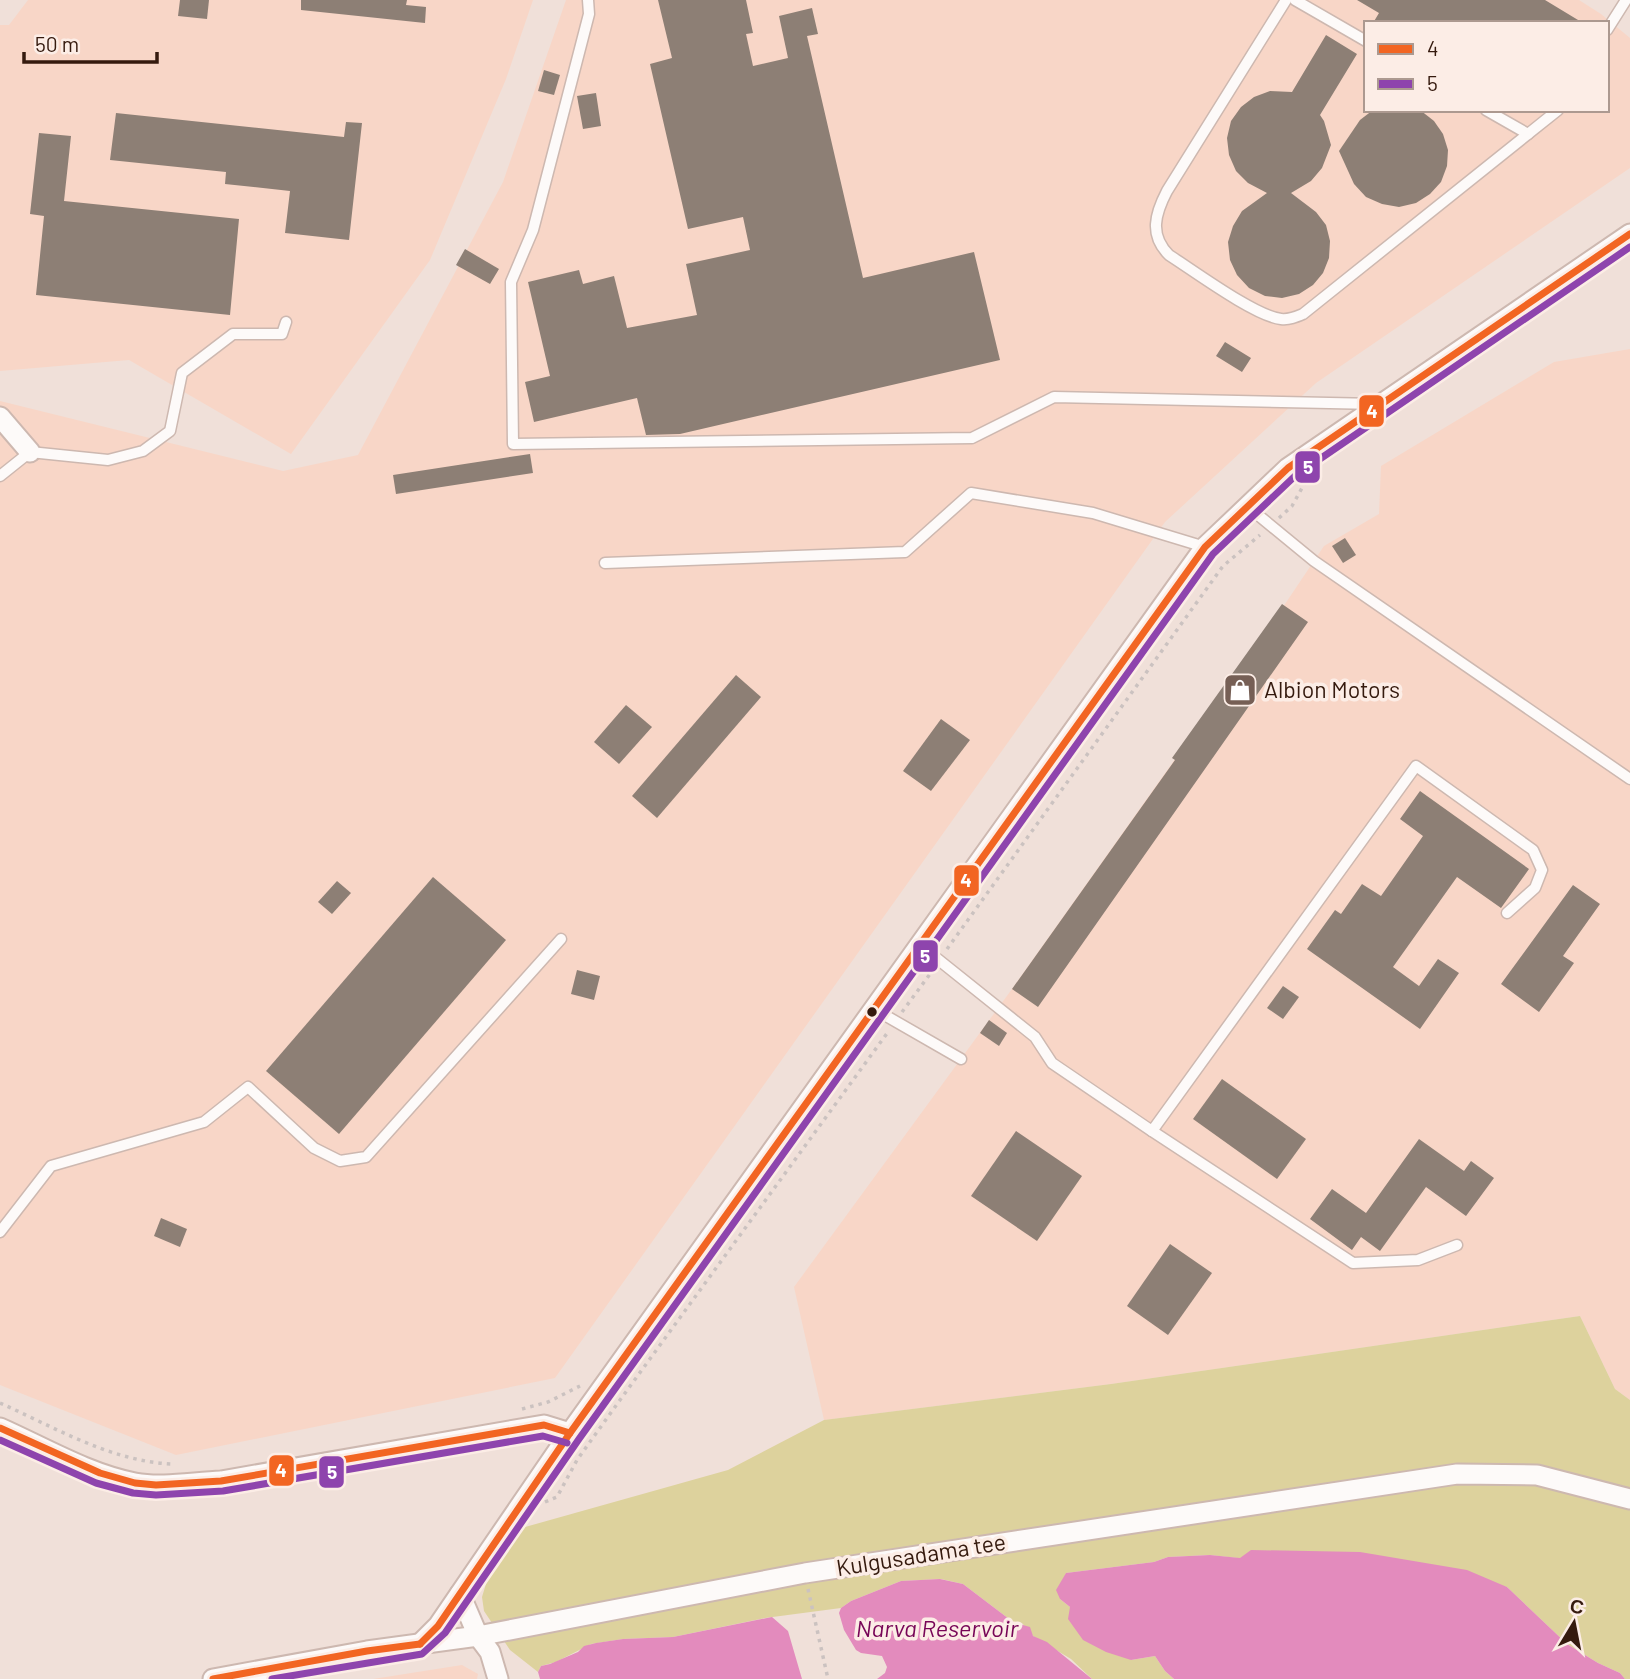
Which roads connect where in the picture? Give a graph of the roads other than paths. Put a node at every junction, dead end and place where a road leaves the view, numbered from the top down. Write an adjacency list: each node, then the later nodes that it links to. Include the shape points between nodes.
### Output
1 (588, 0): 12 (lane, via 589,14 533,230 511,282 513,444 972,438 1054,397)
2 (1286, 0): 9 (lane, via 1167,191 1155,227 1159,243 1170,255 1261,312 1280,319 1303,314)
3 (1295, 0): 6 (lane)
4 (1626, 0): 5 (lane)
5 (1609, 27)
6 (1364, 40)
7 (1490, 112): 9 (lane)
8 (1556, 112): 9 (lane)
9 (1528, 134)
10 (1630, 234): 12 (street)
11 (286, 322): 14 (lane, via 282,334 233,334 183,373 170,431 143,451 108,460)
12 (1380, 404): 16 (street, via 1288,468)
13 (0, 417): 14 (street)
14 (30, 452): 15 (lane)
15 (0, 476)
16 (1247, 506): 17 (street); 19 (lane, via 1314,562)
17 (1205, 547): 18 (lane, via 1093,513 971,493 905,552); 22 (street)
18 (606, 563)
19 (1630, 779)
20 (1507, 913): 25 (lane, via 1535,888 1542,870 1533,850 1416,766)
21 (561, 939): 26 (lane, via 366,1157 340,1161 314,1148 248,1087 204,1122 51,1166)
22 (920, 945): 23 (street); 25 (lane, via 1035,1037 1052,1063)
23 (874, 1009): 24 (lane); 29 (street)
24 (961, 1059)
25 (1152, 1131): 27 (lane, via 1353,1263 1418,1260)
26 (0, 1231)
27 (1457, 1245)
28 (0, 1428): 29 (street, via 136,1483 221,1481 544,1424)
29 (570, 1433): 31 (street)
30 (1630, 1499): 32 (street, Kulgusadama tee, via 1537,1475 1457,1474 805,1573)
31 (460, 1594): 32 (street); 33 (street)
32 (478, 1636): 33 (street, Kulgusadama tee); 35 (street, via 490,1652)
33 (420, 1644): 34 (street, Kulgusadama tee)
34 (214, 1679)
35 (498, 1679)

